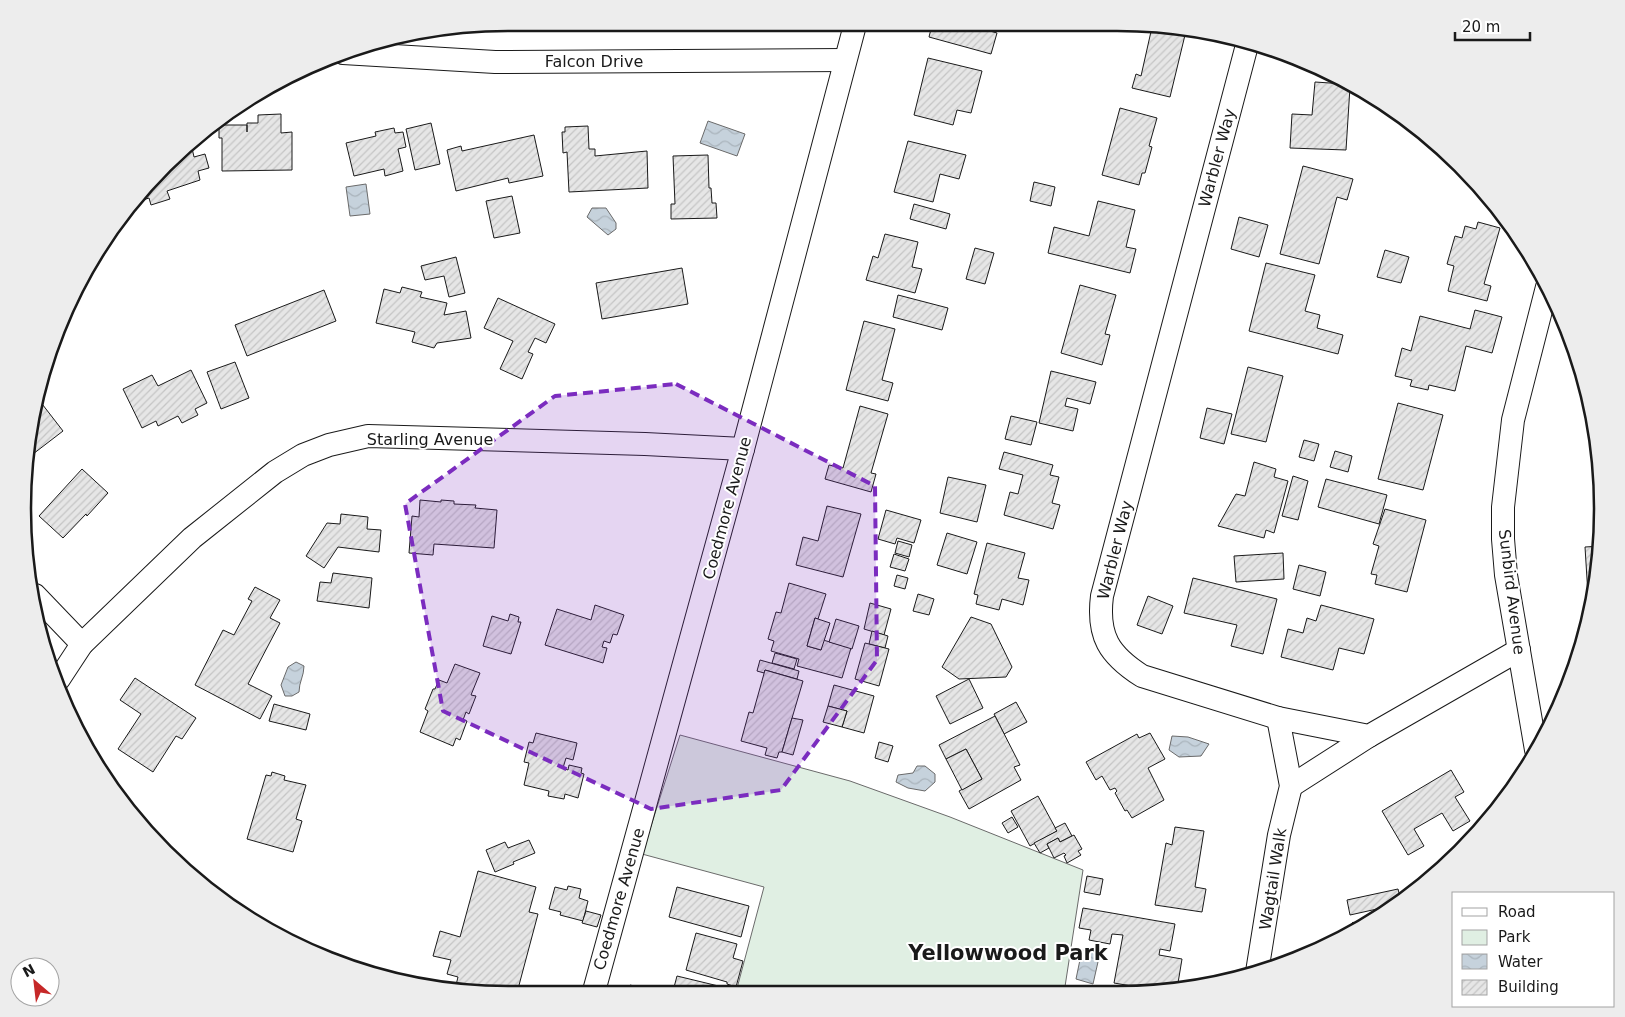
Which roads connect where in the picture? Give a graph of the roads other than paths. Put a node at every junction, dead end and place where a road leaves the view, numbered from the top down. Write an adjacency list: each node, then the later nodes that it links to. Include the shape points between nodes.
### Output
1 (853, 31): 4 (street, Coedmore Avenue)
2 (1246, 50): 11 (street, Warbler Way, via 1100,612 1110,650 1123,664 1142,676)
3 (364, 54): 4 (street, Falcon Drive, via 495,62)
4 (845, 60): 6 (street, Coedmore Avenue)
5 (1544, 296): 9 (street, Sunbird Avenue, via 1513,420 1504,507 1506,575)
6 (743, 449): 8 (street, Starling Avenue, via 368,436 330,445 303,455 275,472 192,538); 16 (street, Coedmore Avenue)
7 (40, 600): 8 (street)
8 (82, 644): 10 (street, Starling Avenue)
9 (1519, 650): 12 (street); 13 (street, Sunbird Avenue)
10 (62, 675)
11 (1278, 718): 12 (street, Warbler Way); 14 (street, Wagtail Walk)
12 (1369, 736): 14 (street)
13 (1534, 739)
14 (1291, 786): 15 (street, Wagtail Walk, via 1278,835)
15 (1258, 964)
16 (595, 986)

